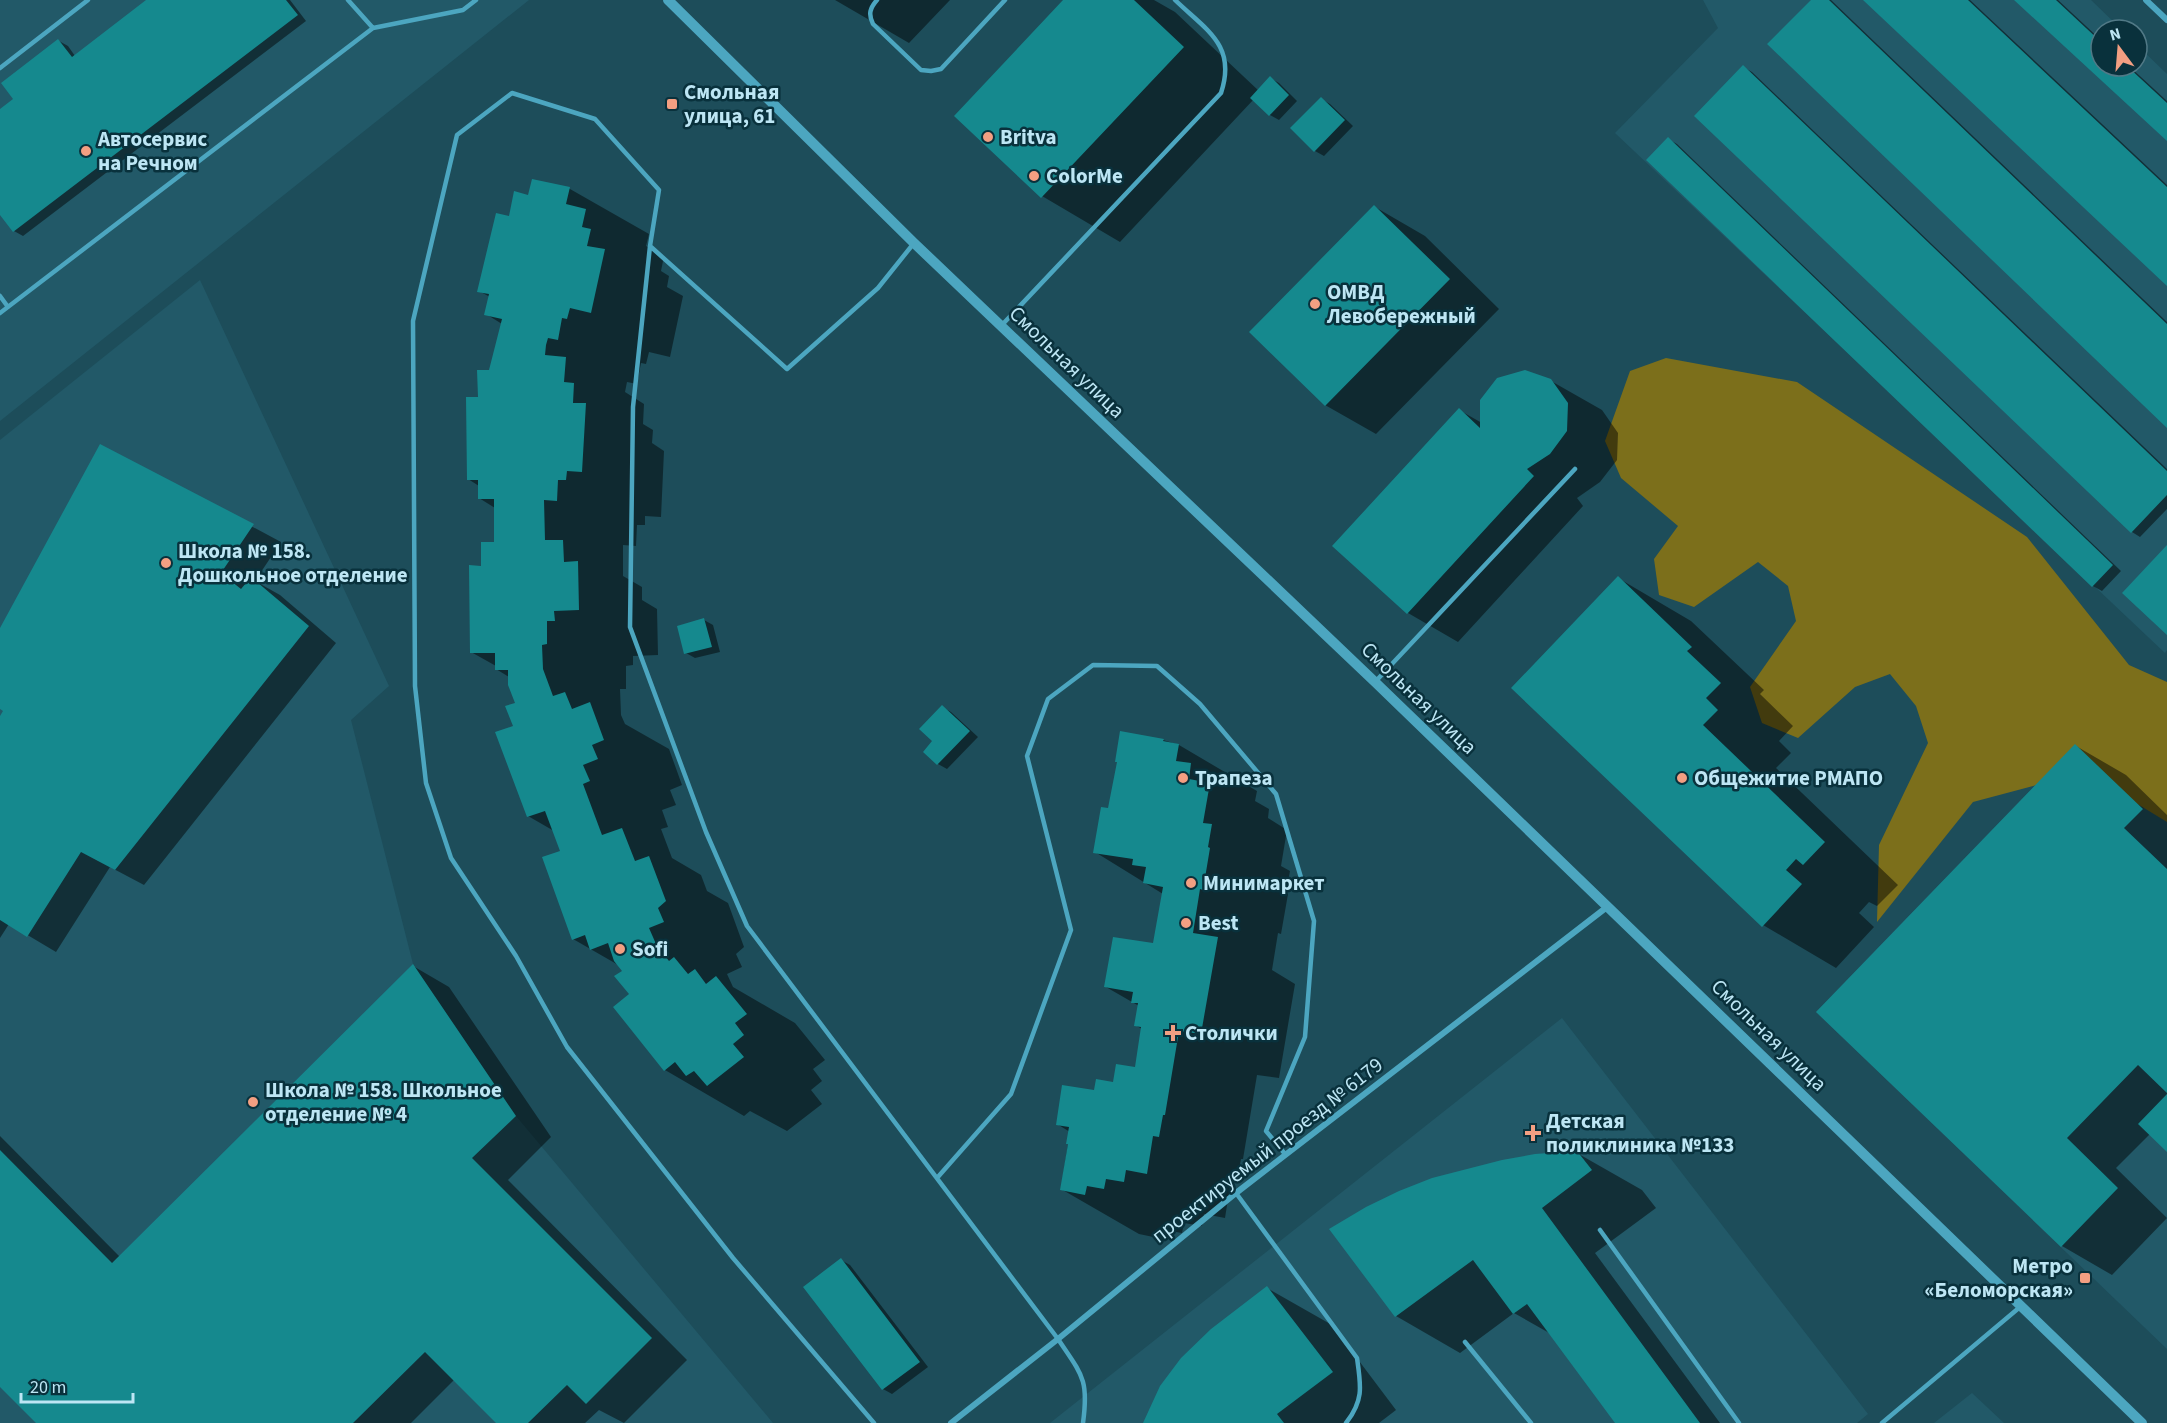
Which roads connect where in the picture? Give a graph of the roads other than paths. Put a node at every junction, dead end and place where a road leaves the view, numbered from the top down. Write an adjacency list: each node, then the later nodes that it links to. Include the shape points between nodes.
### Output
1 (88, 0): 11 (lane)
2 (348, 0): 10 (lane)
3 (476, 0): 10 (lane, via 463,10)
4 (668, 0): 12 (street, Смольная улица)
5 (878, 0): 6 (lane, via 870,10 873,24 921,70 931,71 940,69)
6 (1005, 0)
7 (1174, 0): 17 (lane, via 1223,50 1226,78 1221,93)
8 (2146, 0): 9 (street)
9 (2167, 20)
10 (373, 28): 15 (lane)
11 (0, 68)
12 (914, 243): 13 (lane, via 878,288 787,369); 17 (street, Смольная улица)
13 (651, 246): 22 (lane, via 633,407 630,627 706,832 747,926); 28 (lane, via 659,190 595,119 512,93 457,135 413,321 415,686 426,783 451,858 516,956 567,1047 733,1258)
14 (0, 296): 15 (lane)
15 (8, 307): 16 (lane)
16 (0, 313)
17 (1001, 326): 19 (street, Смольная улица)
18 (1575, 469): 19 (lane)
19 (1375, 682): 20 (street, Смольная улица)
20 (1607, 907): 21 (street, проектируемый проезд № 6179); 25 (street, Смольная улица)
21 (1286, 1154): 22 (lane, via 1266,1131 1305,1037 1314,921 1276,794 1200,704 1157,666 1092,665 1048,699 1027,756 1071,930 1011,1094); 23 (street, проектируемый проезд № 6179)
22 (937, 1178): 26 (lane)
23 (1236, 1193): 26 (street, проектируемый проезд № 6179); 31 (lane, via 1357,1358 1361,1386 1357,1409)
24 (1600, 1230): 33 (lane)
25 (2022, 1305): 34 (lane); 35 (street, Смольная улица)
26 (1058, 1339): 29 (street, проектируемый проезд № 6179); 30 (lane, via 1083,1377)
27 (1465, 1342): 32 (lane)
28 (874, 1423)
29 (951, 1423)
30 (1083, 1423)
31 (1346, 1423)
32 (1531, 1423)
33 (1739, 1423)
34 (1882, 1423)
35 (2142, 1423)

